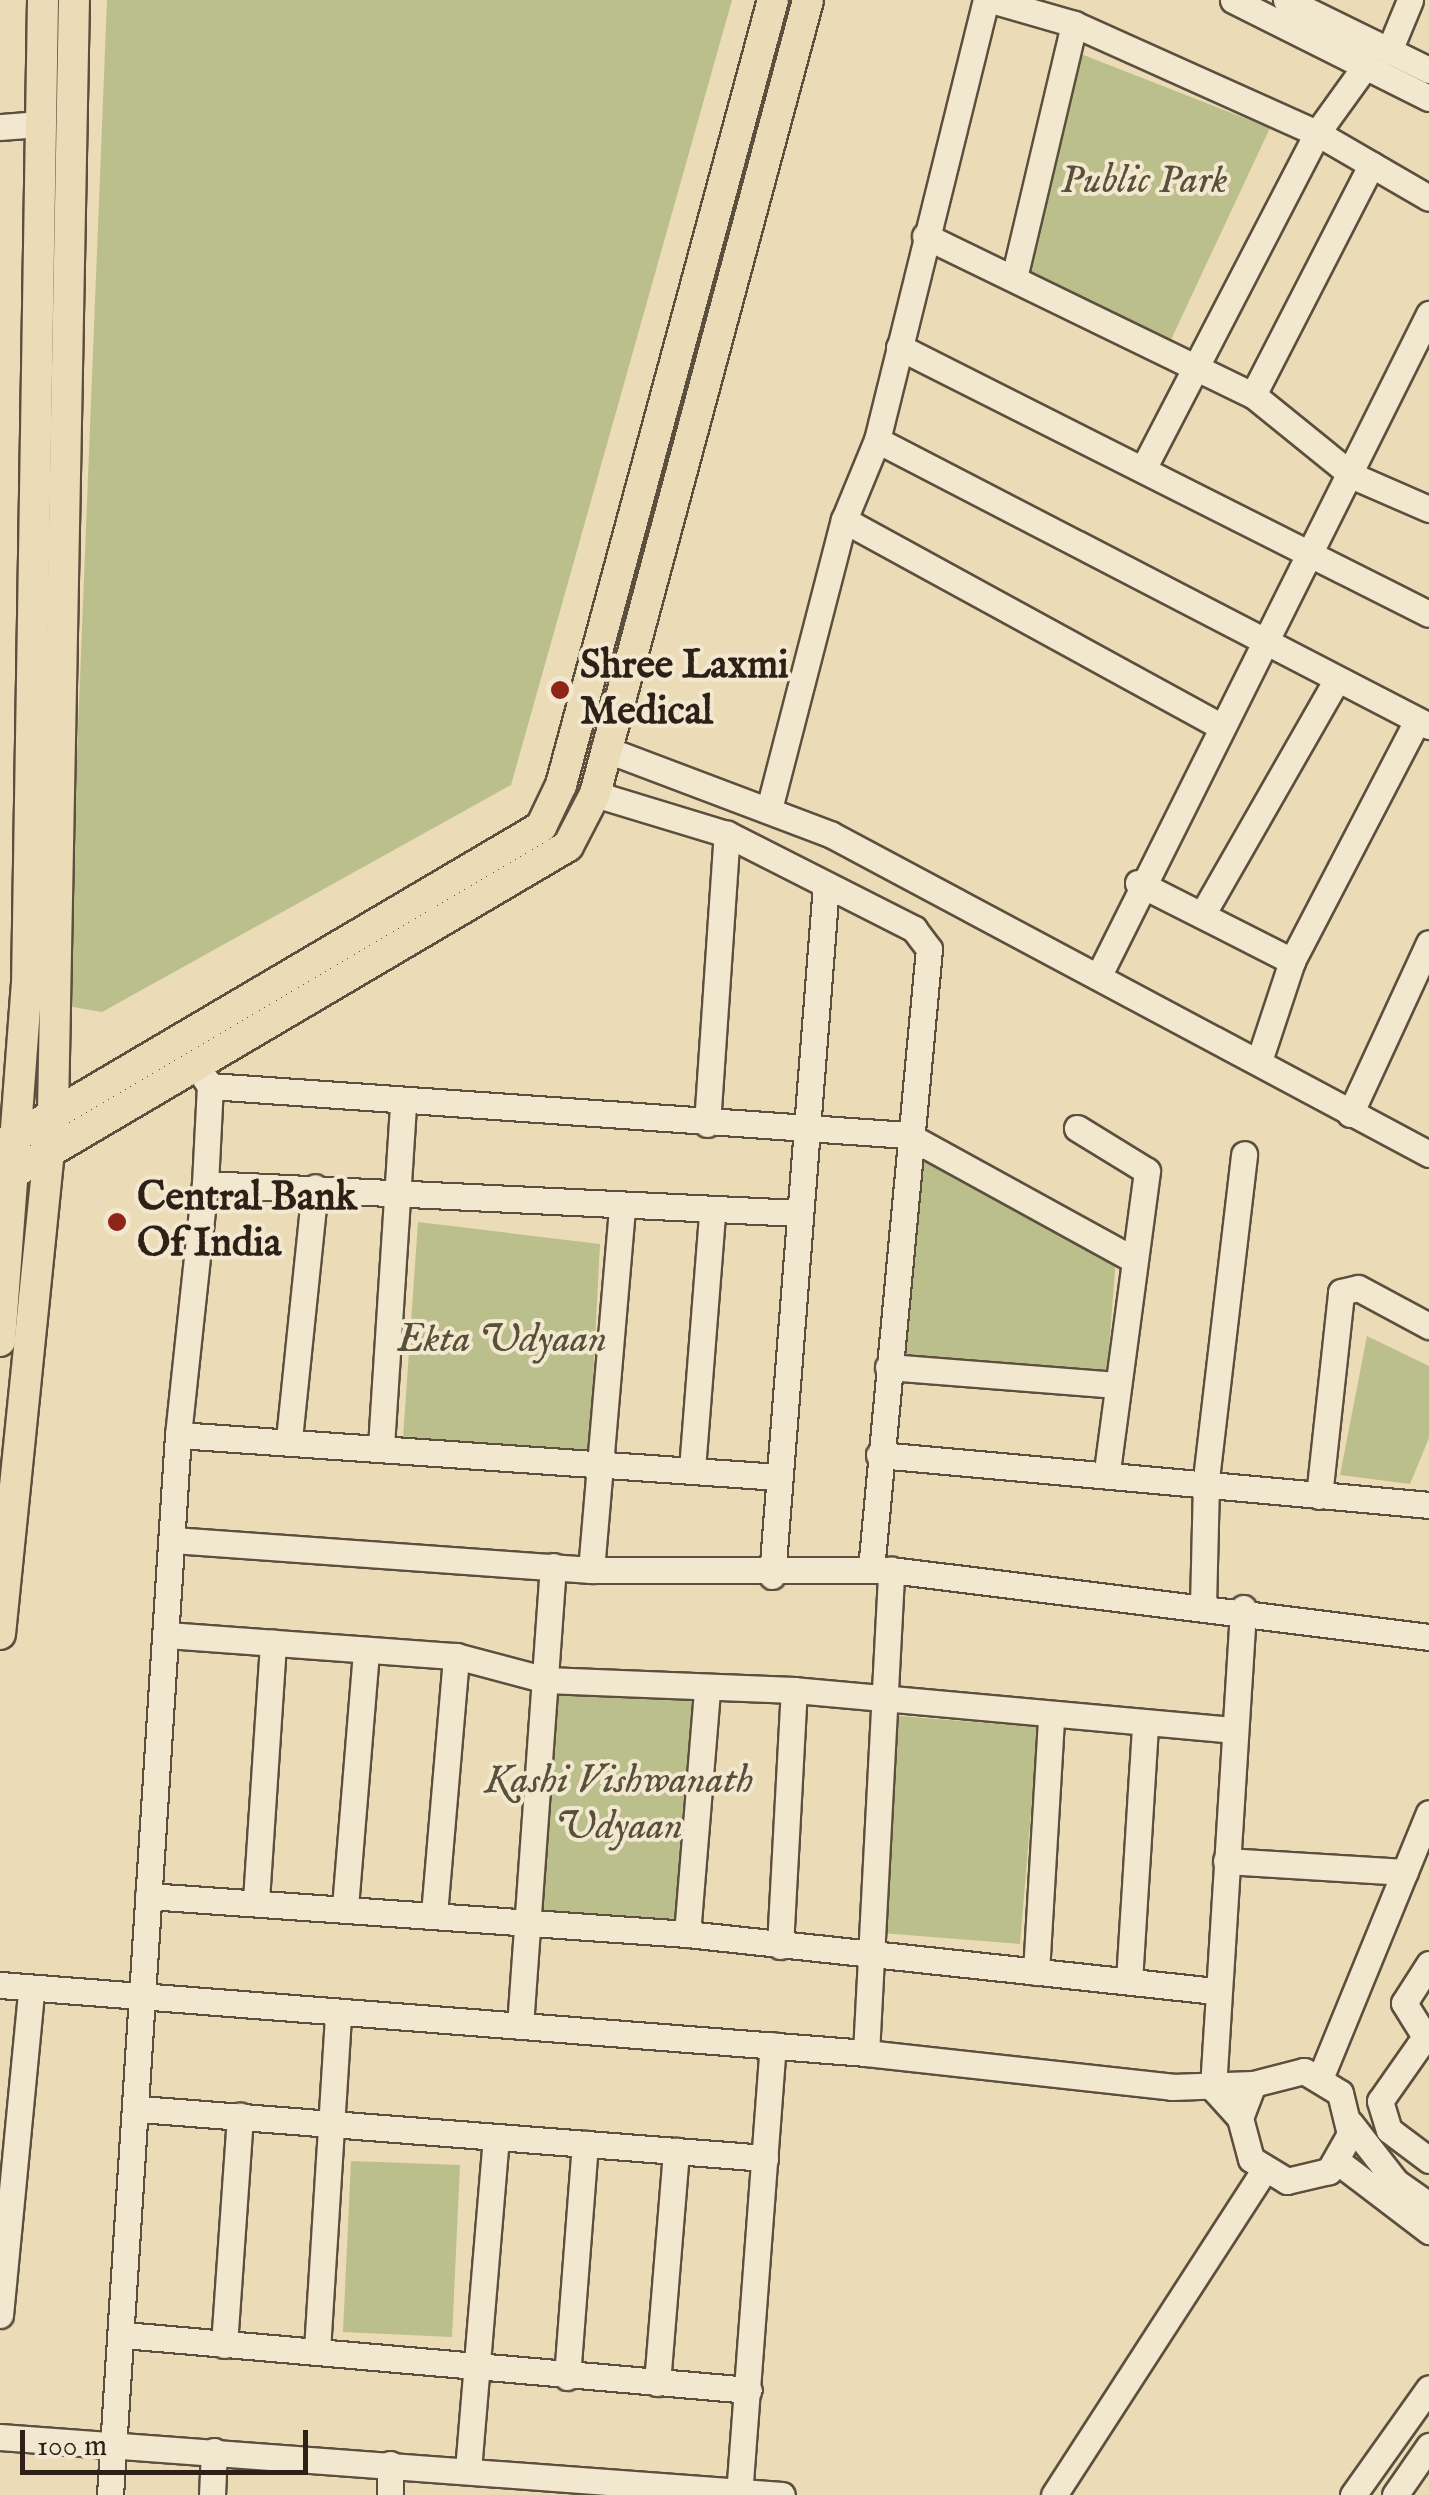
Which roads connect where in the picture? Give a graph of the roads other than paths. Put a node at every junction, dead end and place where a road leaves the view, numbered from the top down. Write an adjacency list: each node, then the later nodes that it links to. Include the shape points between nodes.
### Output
1 (43, 0): 14 (main road)
2 (74, 0): 49 (main road)
3 (773, 0): 49 (main road, via 560,784 541,828)
4 (808, 0): 36 (main road)
5 (989, 0): 9 (street); 19 (street)
6 (1233, 0): 8 (street)
7 (1410, 0): 10 (street)
8 (1291, 8): 10 (street); 11 (street)
9 (1074, 24): 16 (street); 20 (street)
10 (1389, 51): 12 (street)
11 (1366, 65): 13 (street); 16 (street)
12 (1429, 70)
13 (1429, 98)
14 (40, 124): 15 (street); 55 (main road)
15 (0, 127)
16 (1317, 132): 17 (street); 23 (street)
17 (1370, 166): 18 (street); 24 (street)
18 (1429, 198)
19 (925, 236): 20 (street); 22 (street)
20 (1014, 278): 23 (street)
21 (1429, 314): 27 (street)
22 (899, 346): 25 (street); 26 (street)
23 (1194, 367): 24 (street); 26 (street)
24 (1253, 395): 27 (street)
25 (876, 440): 29 (street); 32 (street)
26 (1143, 469): 30 (street)
27 (1353, 476): 28 (street); 30 (street)
28 (1429, 509)
29 (844, 520): 35 (street); 38 (street)
30 (1309, 553): 31 (street); 32 (street)
31 (1429, 614)
32 (1268, 642): 33 (street); 35 (street)
33 (1336, 681): 34 (street); 42 (street)
34 (1423, 723): 44 (street)
35 (1221, 726): 40 (street)
36 (604, 749): 37 (main road); 38 (street)
37 (595, 794): 39 (street); 47 (main road, via 568,846 541,870)
38 (769, 810): 45 (street)
39 (726, 834): 41 (street); 51 (street)
40 (1138, 882): 42 (street); 45 (street)
41 (826, 886): 53 (street); 54 (street, via 914,929 929,949)
42 (1202, 915): 44 (street)
43 (1429, 943): 50 (street)
44 (1292, 962): 46 (street)
45 (1099, 974): 46 (street)
46 (1260, 1061): 50 (street)
47 (202, 1075): 48 (street); 56 (main road); 60 (street)
48 (404, 1104): 51 (street); 62 (street)
49 (54, 1111): 55 (main road); 56 (main road)
50 (1350, 1114): 58 (street)
51 (707, 1124): 53 (street)
52 (1076, 1128): 66 (street, via 1147,1172)
53 (807, 1130): 54 (street); 65 (street)
54 (908, 1136): 66 (street); 69 (street)
55 (11, 1139): 59 (main road)
56 (51, 1150): 59 (main road); 89 (main road)
57 (1244, 1154): 79 (street)
58 (1429, 1154)
59 (9, 1177): 68 (main road)
60 (204, 1184): 61 (street); 71 (street)
61 (315, 1187): 62 (street); 72 (street)
62 (396, 1200): 63 (street); 73 (street)
63 (622, 1211): 64 (street); 75 (street)
64 (712, 1212): 65 (street); 76 (street)
65 (799, 1213): 78 (street)
66 (1134, 1260): 70 (street)
67 (1429, 1326): 80 (street, via 1358,1288 1341,1292)
68 (0, 1342)
69 (888, 1367): 70 (street); 74 (street)
70 (1117, 1386): 77 (street)
71 (178, 1435): 72 (street); 82 (street)
72 (288, 1439): 73 (street)
73 (381, 1446): 75 (street)
74 (878, 1455): 77 (street); 84 (street)
75 (602, 1467): 76 (street); 85 (street)
76 (692, 1469): 78 (street)
77 (1107, 1472): 79 (street)
78 (778, 1476): 86 (street)
79 (1206, 1480): 80 (street); 87 (street)
80 (1318, 1496): 81 (street)
81 (1429, 1504)
82 (173, 1540): 83 (street); 90 (street)
83 (553, 1566): 85 (street); 95 (street)
84 (881, 1569): 86 (street); 87 (street); 98 (street)
85 (591, 1570): 86 (street)
86 (772, 1576)
87 (1203, 1606): 88 (street)
88 (1242, 1608): 91 (street); 101 (street)
89 (0, 1634)
90 (167, 1636): 92 (street); 105 (street)
91 (1429, 1637)
92 (273, 1643): 93 (street); 106 (street)
93 (366, 1650): 94 (street); 107 (street)
94 (456, 1656): 95 (street); 108 (street)
95 (546, 1680): 96 (street); 109 (street)
96 (707, 1689): 97 (street); 110 (street)
97 (794, 1690): 98 (street); 111 (street)
98 (888, 1700): 99 (street); 112 (street)
99 (1051, 1716): 100 (street); 114 (street)
100 (1145, 1726): 101 (street); 115 (street)
101 (1231, 1730): 104 (street)
102 (1429, 1813): 103 (street)
103 (1421, 1860): 104 (street); 124 (street)
104 (1226, 1861): 118 (street)
105 (148, 1896): 106 (street); 119 (street)
106 (256, 1900): 107 (street)
107 (345, 1908): 108 (street)
108 (434, 1914): 109 (street)
109 (524, 1922): 110 (street); 121 (street)
110 (687, 1934): 111 (street)
111 (780, 1946): 112 (street)
112 (870, 1954): 114 (street); 123 (street)
113 (1429, 1964): 138 (street, via 1404,2003 1425,2037 1380,2101 1389,2130)
114 (1036, 1972): 115 (street)
115 (1129, 1981): 118 (street)
116 (0, 1985): 117 (street)
117 (31, 1992): 119 (street); 128 (street)
118 (1215, 1992): 126 (street)
119 (140, 2002): 120 (street); 127 (street)
120 (338, 2014): 121 (street); 132 (street)
121 (520, 2026): 122 (street)
122 (773, 2044): 123 (street); 137 (street)
123 (866, 2052): 126 (street)
124 (1321, 2076): 125 (street, via 1283,2072); 131 (street, via 1340,2093)
125 (1253, 2084): 126 (street); 130 (street)
126 (1213, 2088): 130 (street)
127 (140, 2108): 129 (street); 144 (street)
128 (20, 2112): 134 (street); 143 (street)
129 (240, 2116): 132 (street); 145 (street)
130 (1240, 2118): 140 (street, via 1241,2140)
131 (1350, 2123): 139 (street); 141 (street, via 1396,2182)
132 (331, 2124): 133 (street); 146 (street)
133 (496, 2137): 135 (street); 147 (street)
134 (0, 2140)
135 (585, 2144): 136 (street); 148 (street)
136 (676, 2151): 137 (street); 149 (street)
137 (765, 2158): 151 (street)
138 (1429, 2160)
139 (1338, 2161): 140 (street, via 1309,2180); 142 (street)
140 (1263, 2172): 163 (street)
141 (1429, 2204)
142 (1429, 2230)
143 (0, 2314)
144 (124, 2335): 145 (street); 153 (street)
145 (224, 2345): 146 (street)
146 (317, 2350): 147 (street)
147 (478, 2370): 148 (street); 157 (street)
148 (567, 2376): 149 (street)
149 (658, 2383): 151 (street)
150 (1429, 2388): 164 (street)
151 (749, 2390): 158 (street)
152 (0, 2437): 153 (street)
153 (114, 2443): 155 (street); 159 (street)
154 (1429, 2446): 165 (street)
155 (214, 2451): 156 (street); 160 (street)
156 (390, 2464): 157 (street); 161 (street)
157 (468, 2470): 158 (street)
158 (739, 2493): 162 (street)
159 (110, 2495)
160 (212, 2495)
161 (390, 2495)
162 (782, 2495)
163 (1054, 2495)
164 (1354, 2495)
165 (1394, 2495)

